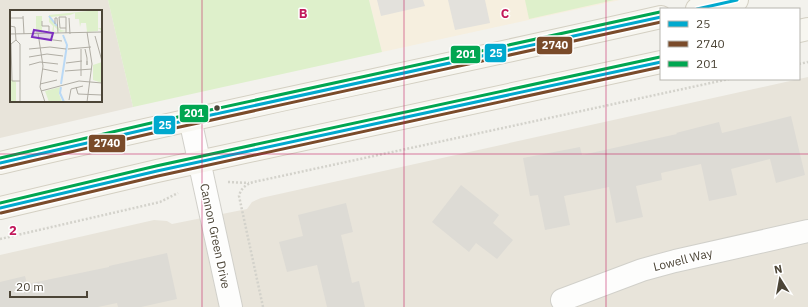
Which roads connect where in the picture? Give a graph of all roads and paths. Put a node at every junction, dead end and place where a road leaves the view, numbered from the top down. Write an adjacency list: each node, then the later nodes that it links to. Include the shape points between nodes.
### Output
1 (737, 0): 2 (main road)
2 (701, 8)
3 (660, 17): 6 (main road)
4 (660, 62): 8 (main road)
5 (724, 80): 10 (path)
6 (190, 119): 7 (main road); 8 (street, Cannon Green Drive)
7 (0, 163)
8 (199, 163): 12 (main road); 16 (street, Cannon Green Drive)
9 (228, 182): 10 (path)
10 (251, 183): 17 (path, via 240,191 239,196)
11 (179, 192): 14 (path, via 160,202)
12 (0, 208)
13 (808, 231): 15 (street, Lowell Way, via 642,270)
14 (0, 239)
15 (562, 300)
16 (230, 307)
17 (263, 307)

